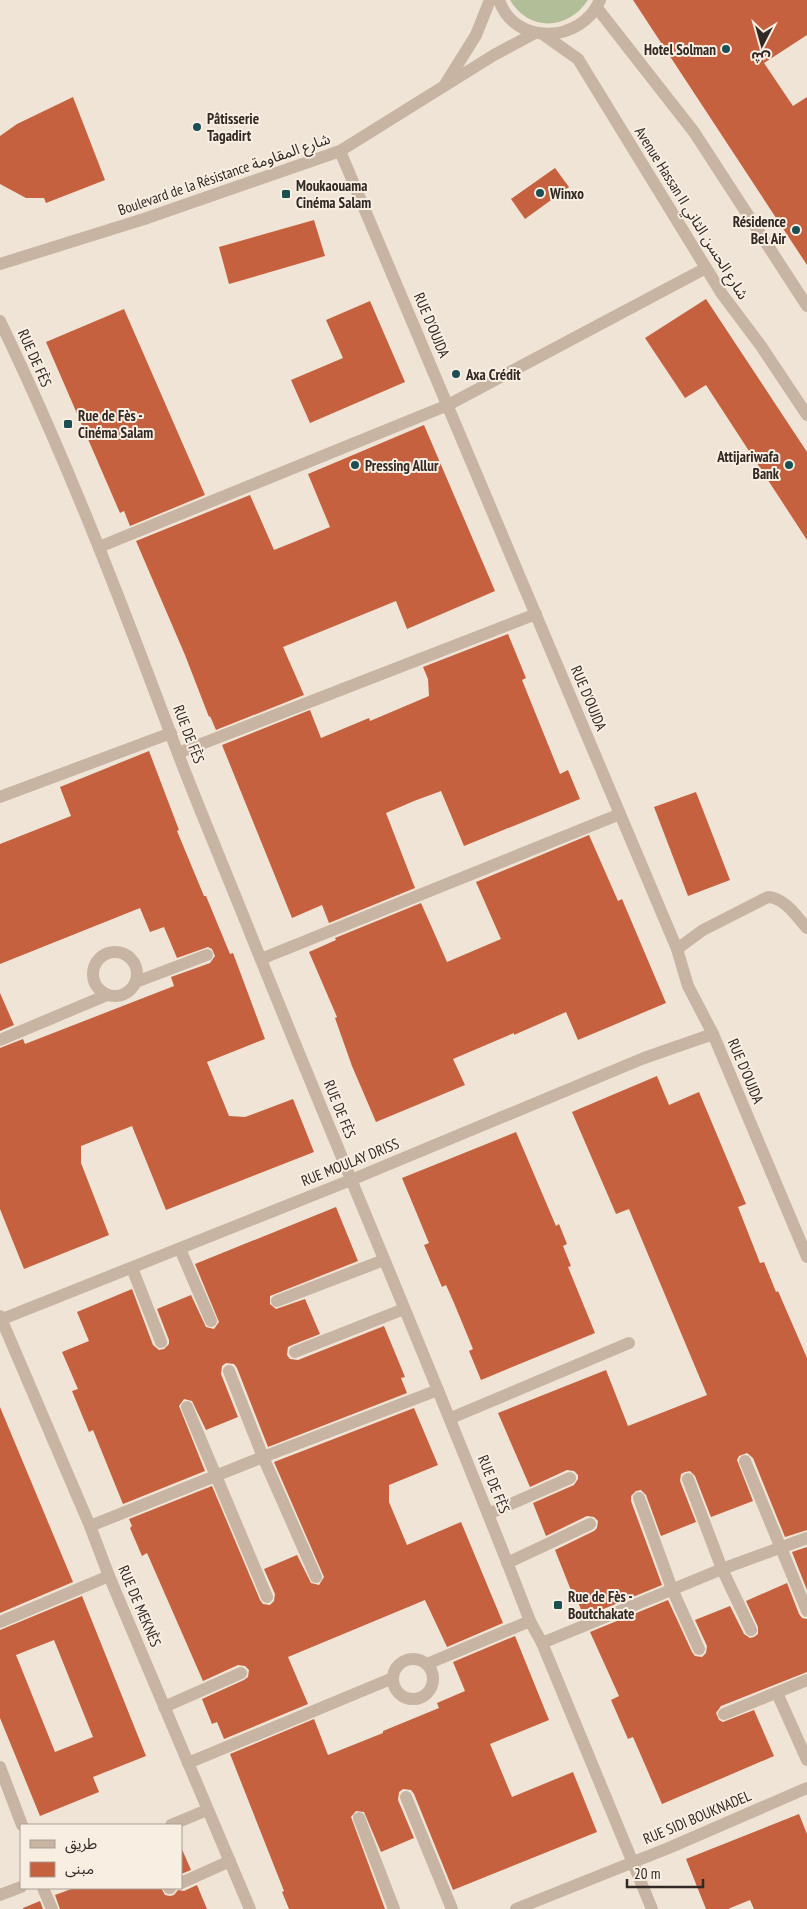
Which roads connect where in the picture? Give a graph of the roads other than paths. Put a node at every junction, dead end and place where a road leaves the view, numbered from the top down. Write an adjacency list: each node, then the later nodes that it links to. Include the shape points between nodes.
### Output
1 (490, 0): 5 (street, Boulevard de la Résistance شارع المقاومة, via 476,35)
2 (499, 0): 4 (street, Avenue Hassan II شارع الحسن الثاني, via 511,19)
3 (598, 4): 4 (street, Boulevard de la Résistance شارع المقاومة, via 580,26 561,33); 9 (street, via 694,132)
4 (539, 34): 5 (street, Boulevard de la Résistance شارع المقاومة, via 494,55); 8 (street, Avenue Hassan II شارع الحسن الثاني, via 578,59)
5 (445, 85): 6 (street, Boulevard de la Résistance شارع المقاومة)
6 (340, 151): 7 (street, Boulevard de la Résistance شارع المقاومة, via 144,219); 11 (street, RUE D'OUJDA)
7 (0, 264)
8 (706, 268): 11 (street); 12 (street, Avenue Hassan II شارع الحسن الثاني)
9 (807, 306)
10 (0, 320): 13 (street, RUE DE FÈS)
11 (448, 405): 13 (street); 14 (street, RUE D'OUJDA)
12 (807, 415)
13 (99, 547): 15 (street, RUE DE FÈS)
14 (536, 614): 16 (street); 18 (street, RUE D'OUJDA)
15 (171, 733): 16 (street, RUE DE FÈS); 17 (street)
16 (178, 753): 22 (street, RUE DE FÈS)
17 (0, 797)
18 (620, 814): 20 (street, RUE D'OUJDA); 22 (street)
19 (807, 928): 20 (street, via 783,902 768,897 703,930)
20 (677, 949): 25 (street, RUE D'OUJDA, via 688,986)
21 (207, 955): 23 (street)
22 (261, 960): 27 (street, RUE DE FÈS)
23 (136, 982): 24 (street, via 124,994); 24 (street, via 138,973 131,958 115,951 106,953 94,966 93,974 95,983)
24 (107, 995): 26 (street)
25 (713, 1034): 27 (street, RUE MOULAY DRISS, via 644,1058); 29 (street, RUE D'OUJDA)
26 (0, 1040)
27 (351, 1180): 28 (street, RUE MOULAY DRISS); 30 (street, RUE DE FÈS)
28 (180, 1249): 31 (street, RUE MOULAY DRISS); 35 (street)
29 (807, 1257)
30 (384, 1260): 32 (street); 33 (street, RUE DE FÈS)
31 (132, 1268): 34 (street, RUE MOULAY DRISS); 36 (street)
32 (277, 1301)
33 (404, 1309): 38 (street); 40 (street, RUE DE FÈS)
34 (1, 1319): 51 (street, RUE DE MEKNÈS)
35 (211, 1321)
36 (161, 1342)
37 (629, 1343): 42 (street)
38 (295, 1352)
39 (229, 1371): 43 (street)
40 (438, 1390): 42 (street, RUE DE FÈS); 43 (street)
41 (187, 1407): 45 (street)
42 (451, 1418): 49 (street, RUE DE FÈS)
43 (263, 1457): 45 (street); 57 (street)
44 (745, 1461): 53 (street)
45 (215, 1476): 51 (street); 59 (street)
46 (570, 1478): 49 (street)
47 (688, 1479): 55 (street)
48 (639, 1498): 58 (street)
49 (488, 1514): 54 (street, RUE DE FÈS)
50 (590, 1524): 54 (street)
51 (90, 1526): 56 (street, RUE DE MEKNÈS)
52 (807, 1538): 53 (street)
53 (780, 1548): 55 (street); 60 (street)
54 (507, 1563): 61 (street, RUE DE FÈS)
55 (722, 1569): 58 (street); 63 (street)
56 (109, 1576): 62 (street); 71 (street, RUE DE MEKNÈS)
57 (316, 1577)
58 (672, 1589): 64 (street); 65 (street)
59 (267, 1597)
60 (807, 1611)
61 (530, 1621): 64 (street, RUE DE FÈS); 66 (street)
62 (0, 1622)
63 (751, 1630)
64 (542, 1643): 83 (street, RUE DE FÈS)
65 (699, 1649)
66 (427, 1664): 68 (street, via 410,1659 395,1669); 68 (street, via 433,1680 425,1696 407,1699 394,1687)
67 (241, 1673): 71 (street)
68 (393, 1678): 74 (street)
69 (807, 1680): 70 (street)
70 (777, 1693): 72 (street); 73 (street)
71 (164, 1707): 74 (street, RUE DE MEKNÈS)
72 (724, 1714)
73 (807, 1760)
74 (188, 1763): 78 (street, RUE DE MEKNÈS)
75 (0, 1768): 80 (street)
76 (807, 1788): 83 (street, RUE SIDI BOUKNADEL)
77 (406, 1797): 91 (street)
78 (208, 1810): 81 (street); 82 (street, RUE DE MEKNÈS)
79 (359, 1818): 90 (street)
80 (22, 1824)
81 (173, 1824)
82 (230, 1862): 84 (street); 89 (street, RUE DE MEKNÈS)
83 (633, 1862): 92 (street, RUE SIDI BOUKNADEL); 93 (street, RUE DE FÈS)
84 (182, 1883)
85 (20, 1887): 87 (street)
86 (43, 1889): 88 (street)
87 (0, 1895)
88 (52, 1909)
89 (250, 1909)
90 (394, 1909)
91 (452, 1909)
92 (516, 1909)
93 (652, 1909)

